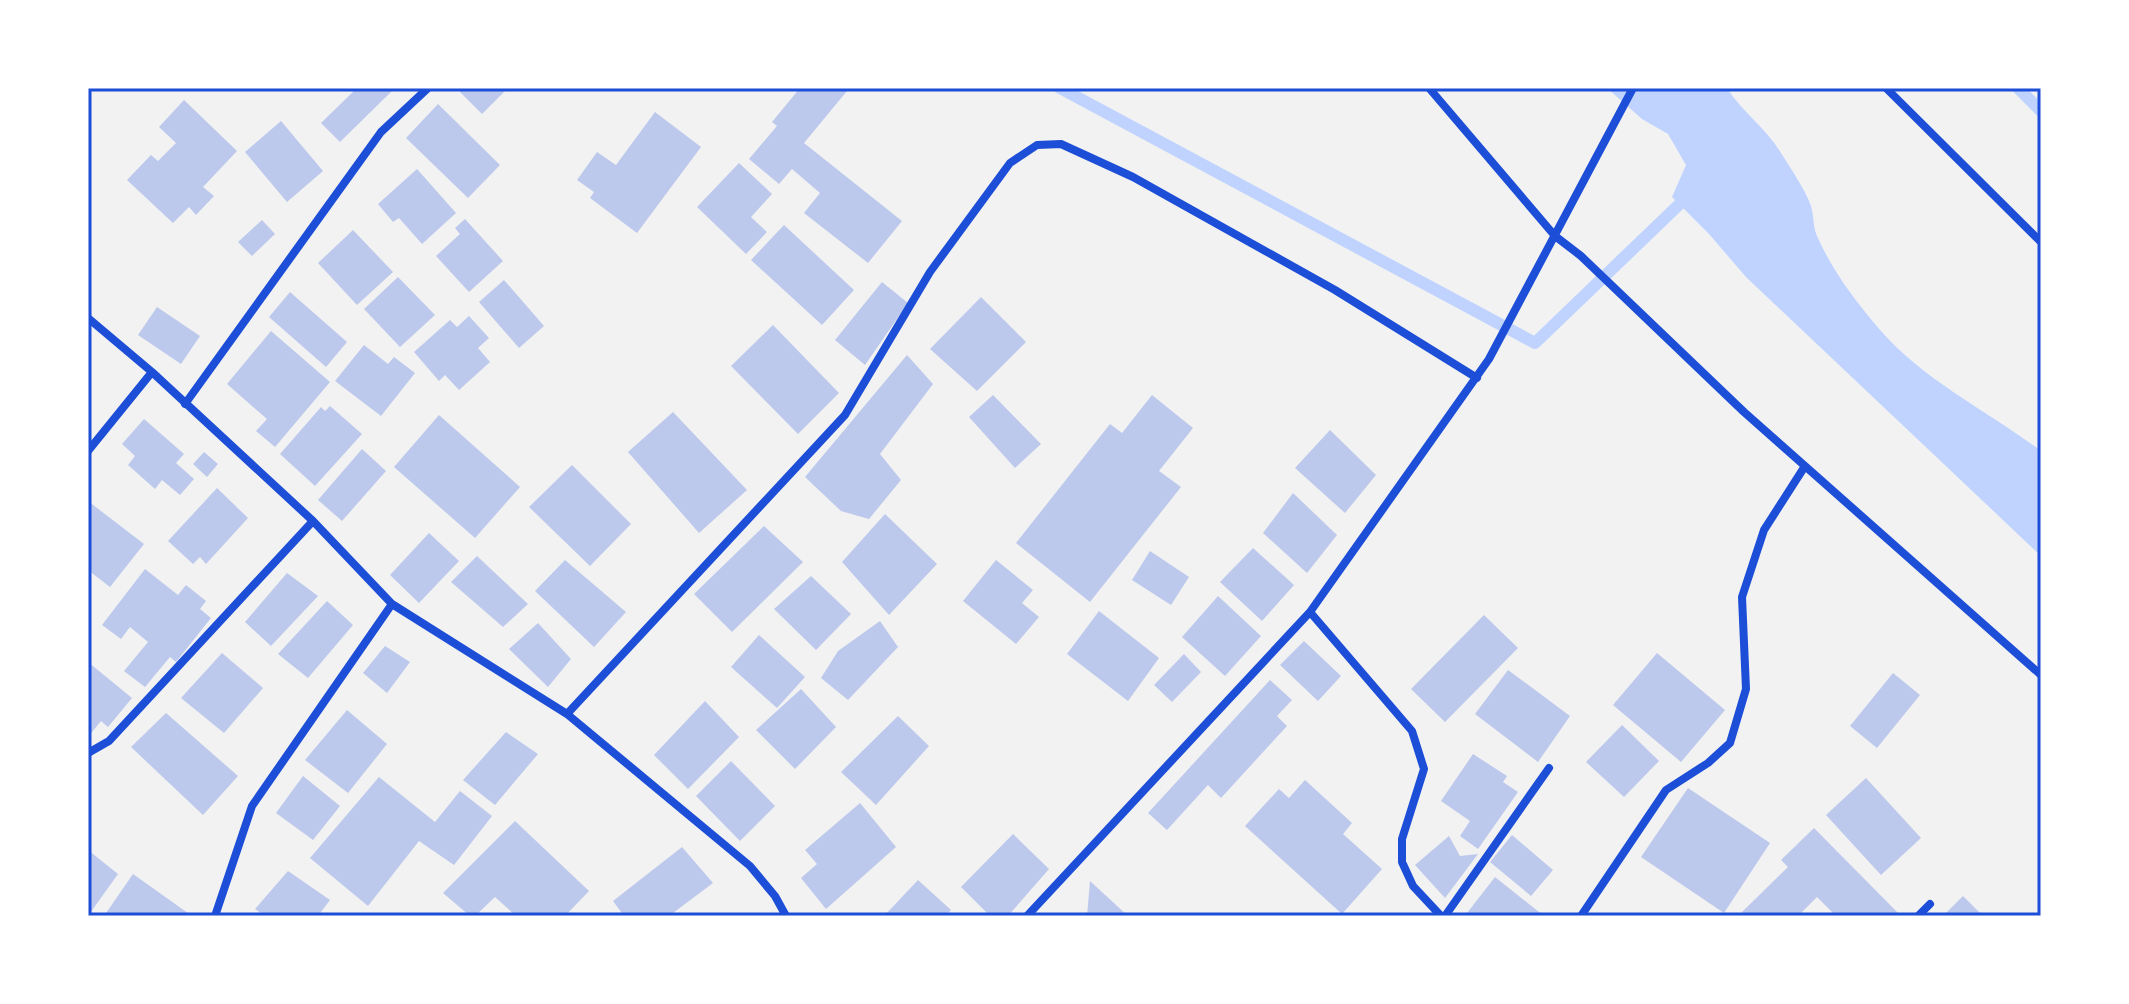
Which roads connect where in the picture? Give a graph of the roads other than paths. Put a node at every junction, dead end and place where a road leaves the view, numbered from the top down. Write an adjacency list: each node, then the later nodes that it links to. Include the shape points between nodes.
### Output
1 (428, 88): 10 (street, via 381,132)
2 (1429, 88): 5 (street)
3 (1633, 88): 5 (street)
4 (1886, 88): 6 (street)
5 (1555, 236): 9 (street); 12 (street)
6 (2041, 242)
7 (88, 318): 8 (street)
8 (152, 372): 10 (street); 11 (street)
9 (1477, 378): 15 (street); 17 (street, via 1335,290 1133,177 1061,144 1037,145 1010,163 930,272 845,415)
10 (185, 404): 13 (street)
11 (88, 451)
12 (1805, 466): 16 (street); 25 (street, via 1764,530 1742,597 1746,689 1730,743 1666,790)
13 (313, 521): 14 (street); 18 (street, via 109,741)
14 (392, 604): 17 (street); 21 (street, via 252,806)
15 (1310, 612): 23 (street); 24 (street, via 1412,731 1424,769 1402,839 1402,862 1413,886)
16 (2041, 675)
17 (567, 714): 22 (street, via 750,866)
18 (88, 753)
19 (1549, 768): 24 (street)
20 (1930, 904): 26 (street)
21 (215, 916)
22 (786, 916)
23 (1027, 916)
24 (1443, 916)
25 (1581, 916)
26 (1918, 916)

